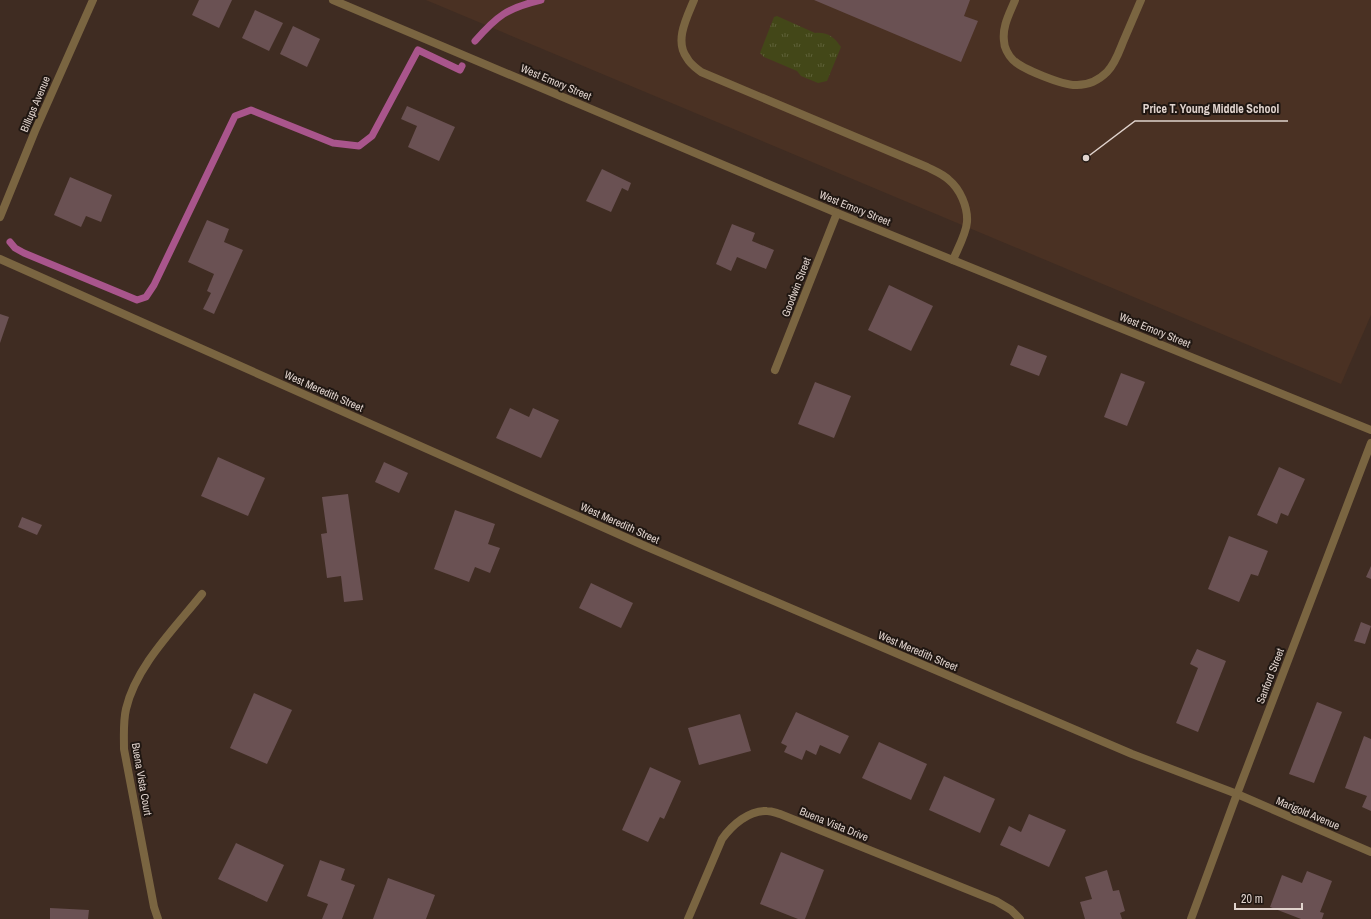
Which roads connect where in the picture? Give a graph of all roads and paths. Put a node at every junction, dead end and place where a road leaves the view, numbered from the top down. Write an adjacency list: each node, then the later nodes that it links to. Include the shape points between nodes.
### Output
1 (93, 0): 7 (street, Billups Avenue)
2 (333, 0): 6 (street, West Emory Street)
3 (694, 0): 9 (street, via 683,27 682,43 686,58 700,72 940,173 950,180 965,206 967,222)
4 (1015, 0): 5 (street, via 1003,33 1008,53 1023,67 1063,84 1076,86 1100,78 1108,71 1115,61)
5 (1140, 0)
6 (837, 213): 9 (street, West Emory Street); 10 (street, Goodwin Street)
7 (0, 217)
8 (0, 259): 14 (street, West Meredith Street, via 645,546 1132,754)
9 (953, 260): 11 (street, West Emory Street)
10 (776, 370)
11 (1371, 430)
12 (1371, 442): 14 (street, Sanford Street)
13 (202, 594): 16 (street, Buena Vista Court, via 145,667 135,683 125,710 124,749)
14 (1237, 794): 15 (street, Marigold Avenue); 19 (street, Sanford Street)
15 (1371, 852)
16 (158, 919)
17 (688, 919): 18 (street, Buena Vista Drive, via 722,839 729,829 746,816 766,811 780,814 996,901)
18 (1020, 919)
19 (1191, 919)

